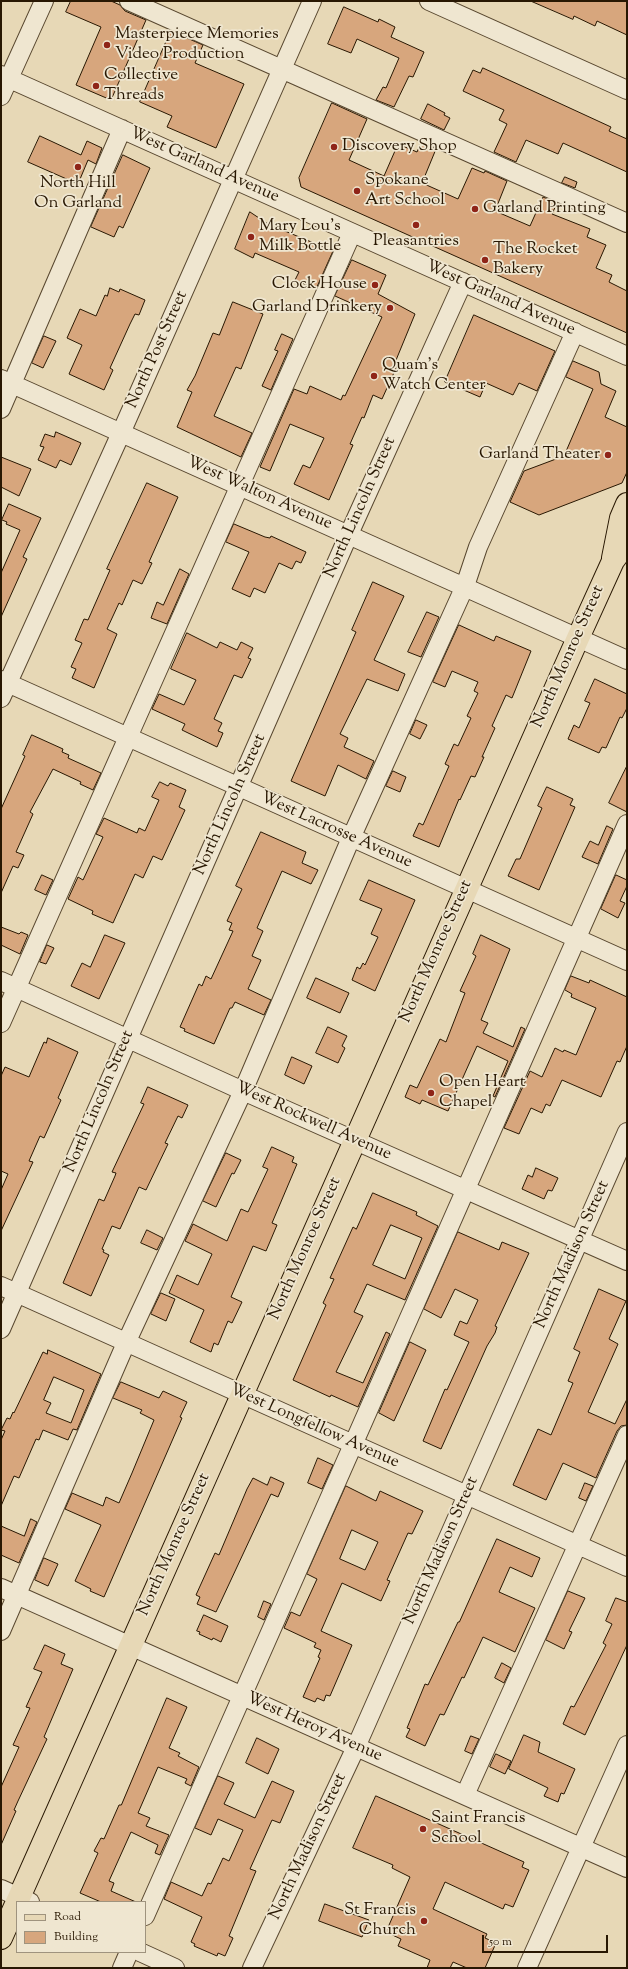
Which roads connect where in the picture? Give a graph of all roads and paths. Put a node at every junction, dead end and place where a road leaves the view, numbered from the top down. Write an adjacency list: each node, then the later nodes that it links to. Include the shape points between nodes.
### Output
1 (44, 1): 6 (street)
2 (128, 1): 5 (street)
3 (312, 1): 5 (street, North Post Street)
4 (429, 1): 7 (street)
5 (282, 69): 10 (street, North Post Street); 11 (street)
6 (5, 77): 8 (street); 9 (street, West Garland Avenue)
7 (627, 90)
8 (1, 96)
9 (122, 130): 10 (street, West Garland Avenue); 16 (street)
10 (233, 179): 12 (street, West Garland Avenue); 18 (street, North Post Street)
11 (627, 223)
12 (352, 232): 13 (street, West Garland Avenue); 19 (street)
13 (463, 282): 14 (street, West Garland Avenue); 21 (street, North Lincoln Street)
14 (575, 332): 15 (street, West Garland Avenue); 24 (street, via 478,547)
15 (627, 356)
16 (7, 382): 17 (street); 18 (street, West Walton Avenue)
17 (1, 409)
18 (122, 433): 19 (street, West Walton Avenue); 27 (street, North Post Street)
19 (240, 485): 21 (street, West Walton Avenue); 28 (street)
20 (627, 504): 23 (main road, North Monroe Street, via 621,518)
21 (348, 534): 24 (street, West Walton Avenue); 29 (street, North Lincoln Street)
22 (627, 542): 23 (main road, North Monroe Street)
23 (613, 561): 25 (main road, North Monroe Street)
24 (466, 586): 25 (street, West Walton Avenue); 31 (street)
25 (578, 638): 26 (street, West Walton Avenue); 32 (main road, North Monroe Street)
26 (627, 660)
27 (3, 687): 28 (street, West Lacrosse Avenue)
28 (128, 738): 29 (street, West Lacrosse Avenue); 35 (street)
29 (239, 788): 31 (street, West Lacrosse Avenue); 37 (street, North Lincoln Street)
30 (627, 824): 33 (street)
31 (351, 838): 32 (street, West Lacrosse Avenue); 38 (street)
32 (465, 889): 33 (street, West Lacrosse Avenue); 40 (main road, North Monroe Street)
33 (577, 939): 34 (street, West Lacrosse Avenue); 41 (street)
34 (627, 961)
35 (9, 985): 36 (street); 37 (street, West Rockwell Avenue)
36 (1, 1023)
37 (127, 1040): 38 (street, West Rockwell Avenue); 45 (street, North Lincoln Street)
38 (243, 1092): 40 (street, West Rockwell Avenue); 47 (street)
39 (627, 1132): 42 (street, North Madison Street)
40 (354, 1140): 41 (street, West Rockwell Avenue); 48 (main road, North Monroe Street)
41 (466, 1189): 42 (street, West Rockwell Avenue); 50 (street)
42 (581, 1240): 43 (street, West Rockwell Avenue); 51 (street, North Madison Street)
43 (627, 1261)
44 (1, 1286): 45 (street, West Longfellow Avenue)
45 (17, 1294): 46 (street, North Lincoln Street); 47 (street, West Longfellow Avenue)
46 (1, 1329)
47 (126, 1343): 48 (street, West Longfellow Avenue); 54 (street)
48 (242, 1396): 50 (street, West Longfellow Avenue); 56 (main road, North Monroe Street)
49 (627, 1435): 52 (street)
50 (353, 1445): 51 (street, West Longfellow Avenue); 57 (street)
51 (467, 1495): 52 (street, West Longfellow Avenue); 59 (street, North Madison Street)
52 (578, 1545): 53 (street, West Longfellow Avenue); 60 (street)
53 (627, 1567)
54 (9, 1592): 55 (street); 56 (street, West Heroy Avenue)
55 (1, 1631)
56 (131, 1647): 57 (street, West Heroy Avenue); 63 (main road, North Monroe Street)
57 (242, 1696): 59 (street, West Heroy Avenue); 64 (street)
58 (627, 1745): 61 (street)
59 (356, 1747): 60 (street, West Heroy Avenue); 70 (street, North Madison Street)
60 (465, 1796): 61 (street, West Heroy Avenue)
61 (582, 1848): 62 (street, West Heroy Avenue); 71 (street)
62 (627, 1868)
63 (16, 1896): 65 (main road, North Monroe Street)
64 (146, 1914)
65 (1, 1938)
66 (129, 1953): 68 (street)
67 (142, 1953): 69 (street)
68 (122, 1968)
69 (175, 1968)
70 (252, 1968)
71 (527, 1968)

